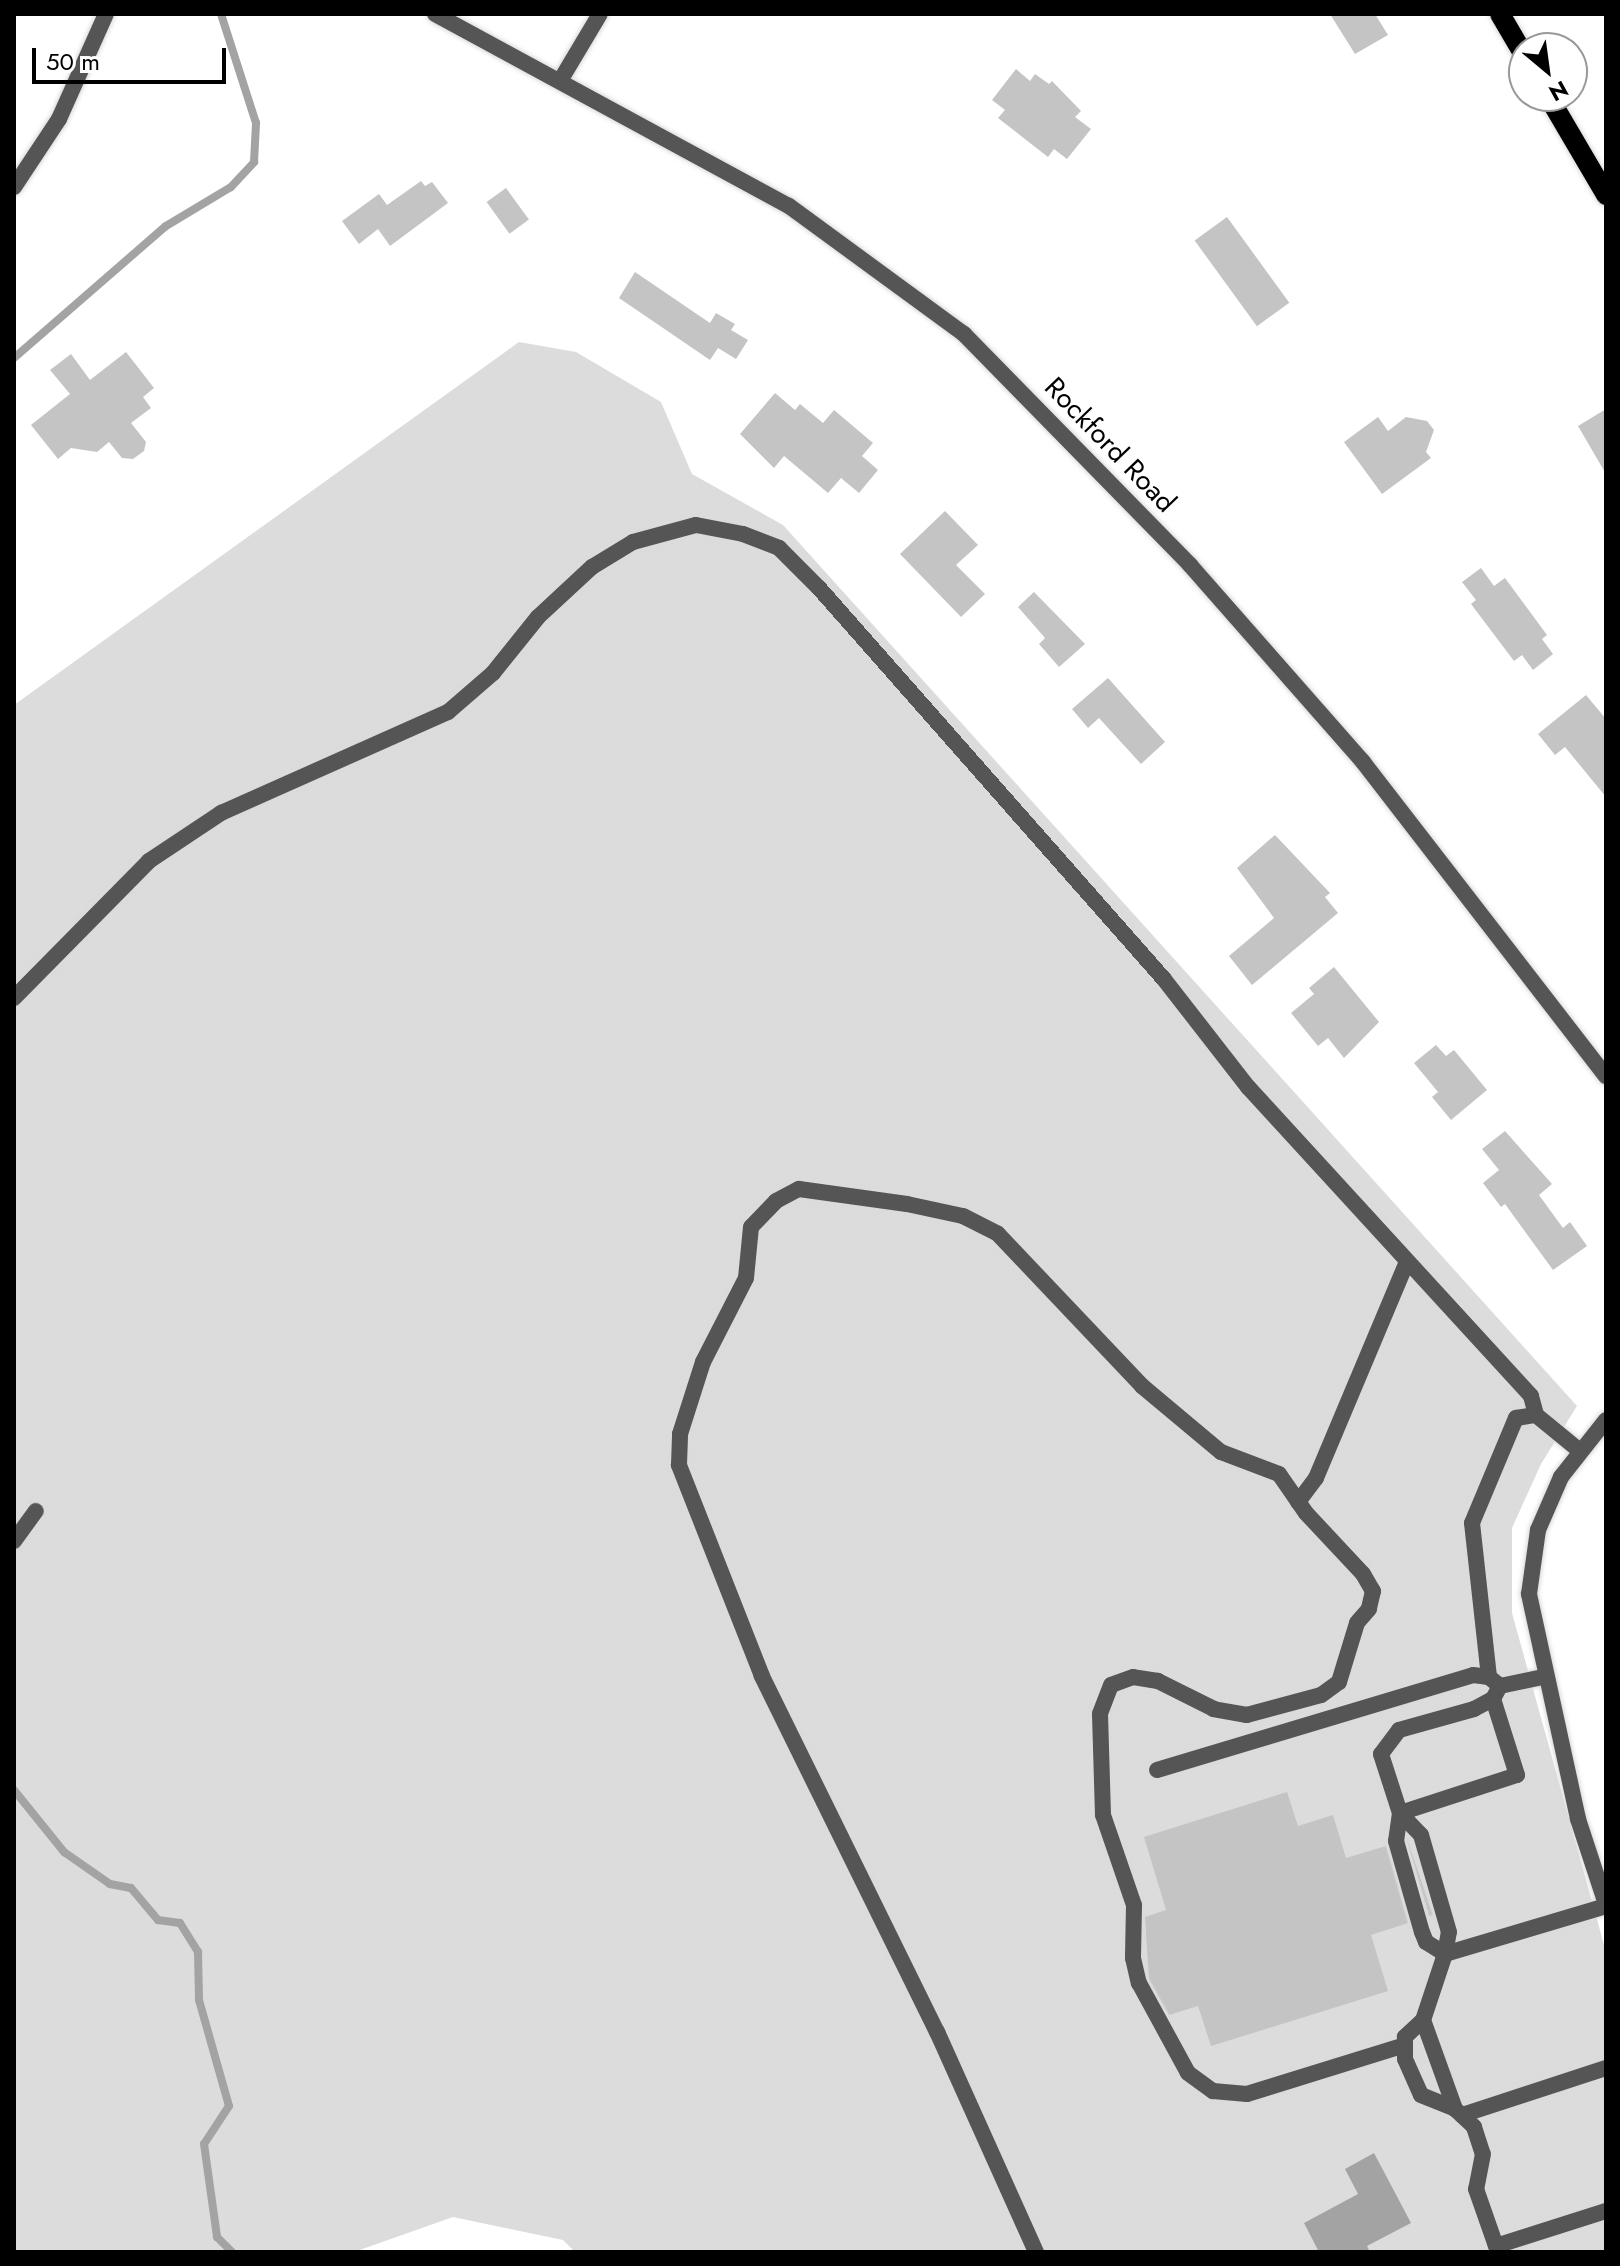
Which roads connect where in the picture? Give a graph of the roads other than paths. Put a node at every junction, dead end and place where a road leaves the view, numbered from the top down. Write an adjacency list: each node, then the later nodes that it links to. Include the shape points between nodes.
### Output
1 (106, 14): 8 (street, via 59,119)
2 (435, 14): 6 (street, Rockford Road)
3 (600, 14): 6 (street)
4 (1500, 14): 5 (main road)
5 (1511, 32)
6 (560, 81): 11 (street, Rockford Road, via 789,206 964,334 1190,565 1363,762)
7 (1557, 112): 9 (main road)
8 (14, 187)
9 (1606, 195)
10 (14, 998): 12 (street, via 149,861 221,813 448,712 493,673 538,617 592,567 633,542 696,525 779,548 819,588 1163,978 1248,1087)
11 (1606, 1076)
12 (1407, 1262): 13 (street, via 1531,1396); 16 (street, via 1316,1478)
13 (1536, 1415): 15 (street); 20 (street, via 1516,1418 1472,1523)
14 (1606, 1420): 15 (street)
15 (1580, 1451): 19 (street, via 1561,1477 1531,1563 1529,1594)
16 (1298, 1502): 26 (street, via 1373,1591 1339,1682 1321,1695 1247,1715 1214,1709 1158,1681 1133,1677 1111,1685 1100,1714 1103,1815 1134,1905 1133,1958 1139,1983 1188,2073 1213,2091 1247,2094); 30 (street, via 1279,1474 1221,1452 1142,1386 998,1234 975,1222 907,1204 799,1189 776,1201 751,1227 746,1278 703,1362 680,1434 679,1465 762,1676 937,2032)
17 (36, 1511): 18 (street)
18 (14, 1541)
19 (1543, 1677): 20 (street); 23 (street, via 1578,1819)
20 (1494, 1687): 21 (street, via 1473,1675); 22 (street, via 1399,1730 1386,1742 1381,1754); 22 (street, via 1517,1775)
21 (1157, 1770)
22 (1400, 1813): 24 (street, via 1421,1835 1449,1932); 24 (street, via 1396,1841 1422,1932 1426,1942)
23 (1606, 1905): 24 (street)
24 (1445, 1954): 25 (street)
25 (1423, 2020): 26 (street, via 1405,2037); 28 (street)
26 (1405, 2045): 28 (street, via 1405,2059 1421,2095)
27 (1606, 2068): 28 (street)
28 (1458, 2112): 29 (street, via 1474,2127 1483,2154 1476,2189 1496,2246)
29 (1606, 2211)
30 (1036, 2252)

